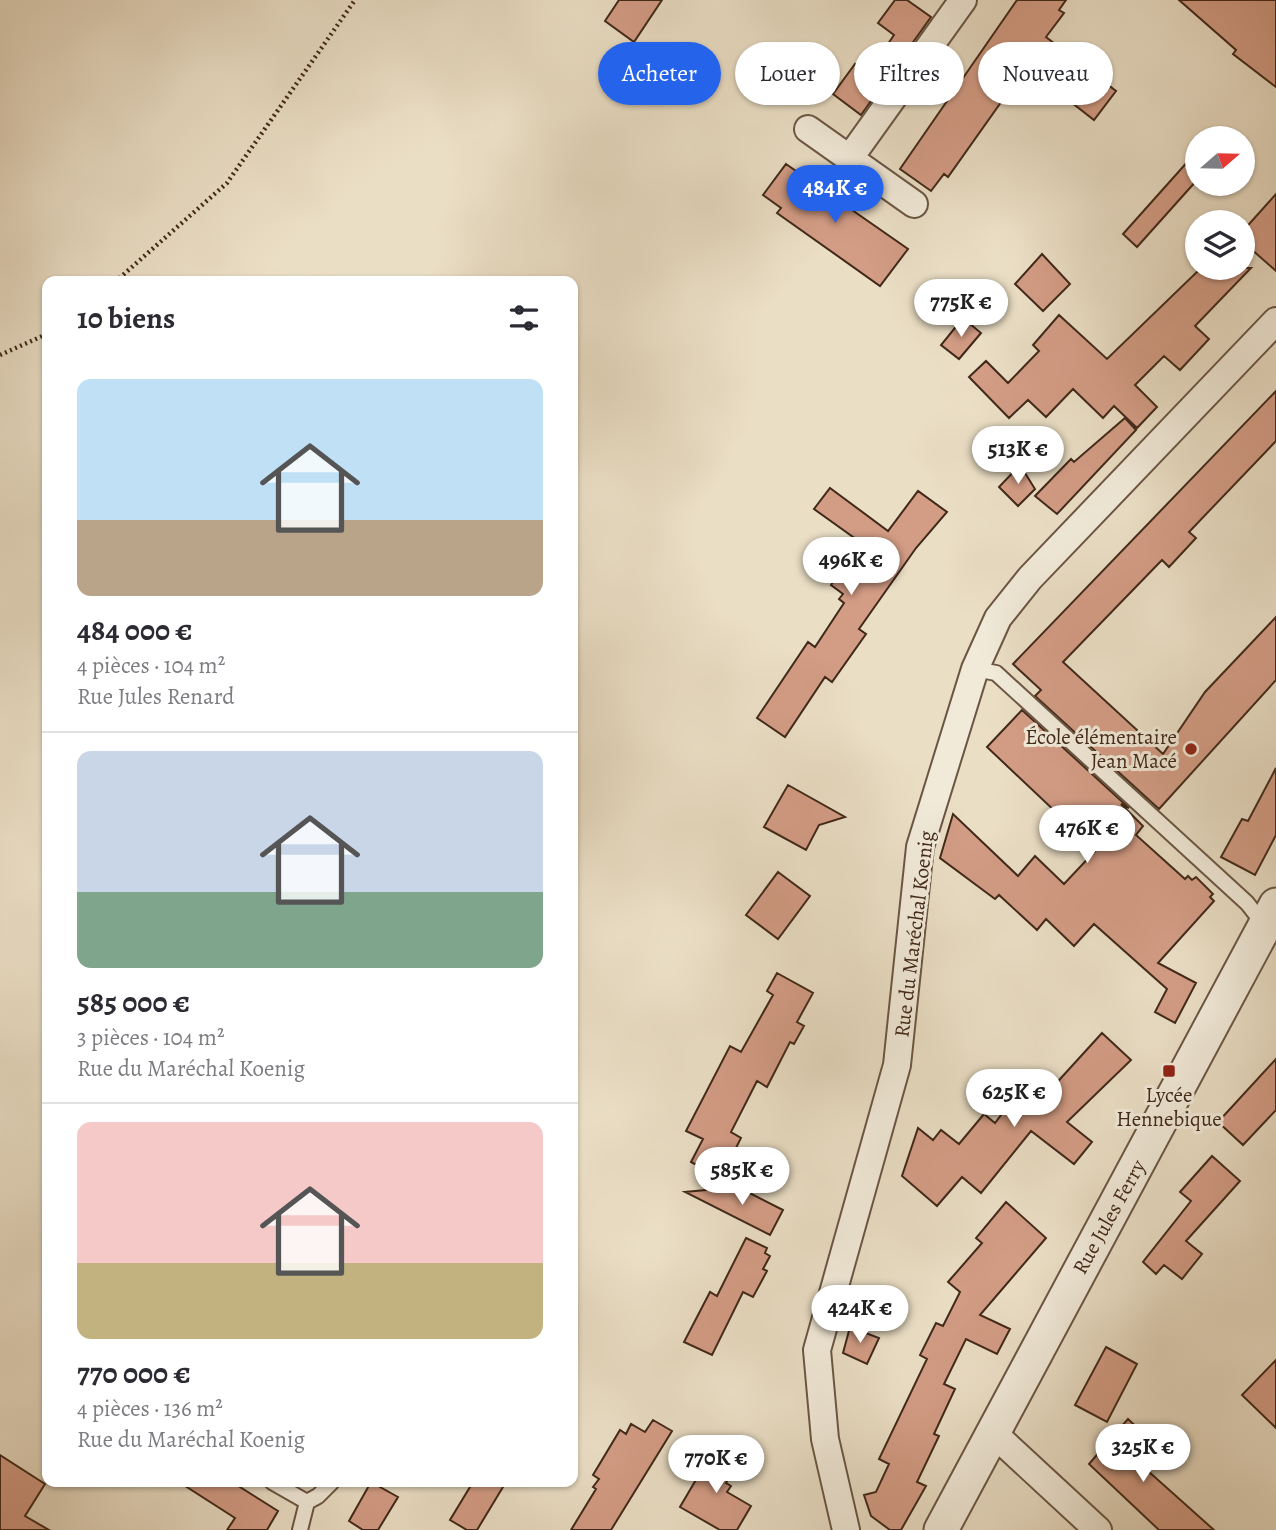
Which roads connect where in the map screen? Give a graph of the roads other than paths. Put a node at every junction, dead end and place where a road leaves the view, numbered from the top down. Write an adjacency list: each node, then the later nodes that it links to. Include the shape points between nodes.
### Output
1 (963, 0): 3 (street)
2 (808, 129): 3 (street)
3 (849, 159): 4 (street)
4 (914, 204)
5 (1276, 321): 6 (street, Rue du Maréchal Koenig, via 1030,578 998,618)
6 (975, 669): 7 (lane, via 996,673); 13 (street, Rue du Maréchal Koenig, via 920,847 897,1065 817,1350 825,1439)
7 (1272, 922): 8 (street, Rue Jules Ferry)
8 (992, 1433): 14 (street, Rue Jules Ferry); 15 (street)
9 (281, 1487): 11 (lane)
10 (327, 1487): 11 (lane)
11 (307, 1502): 12 (lane)
12 (300, 1530)
13 (846, 1530)
14 (941, 1530)
15 (1098, 1530)

